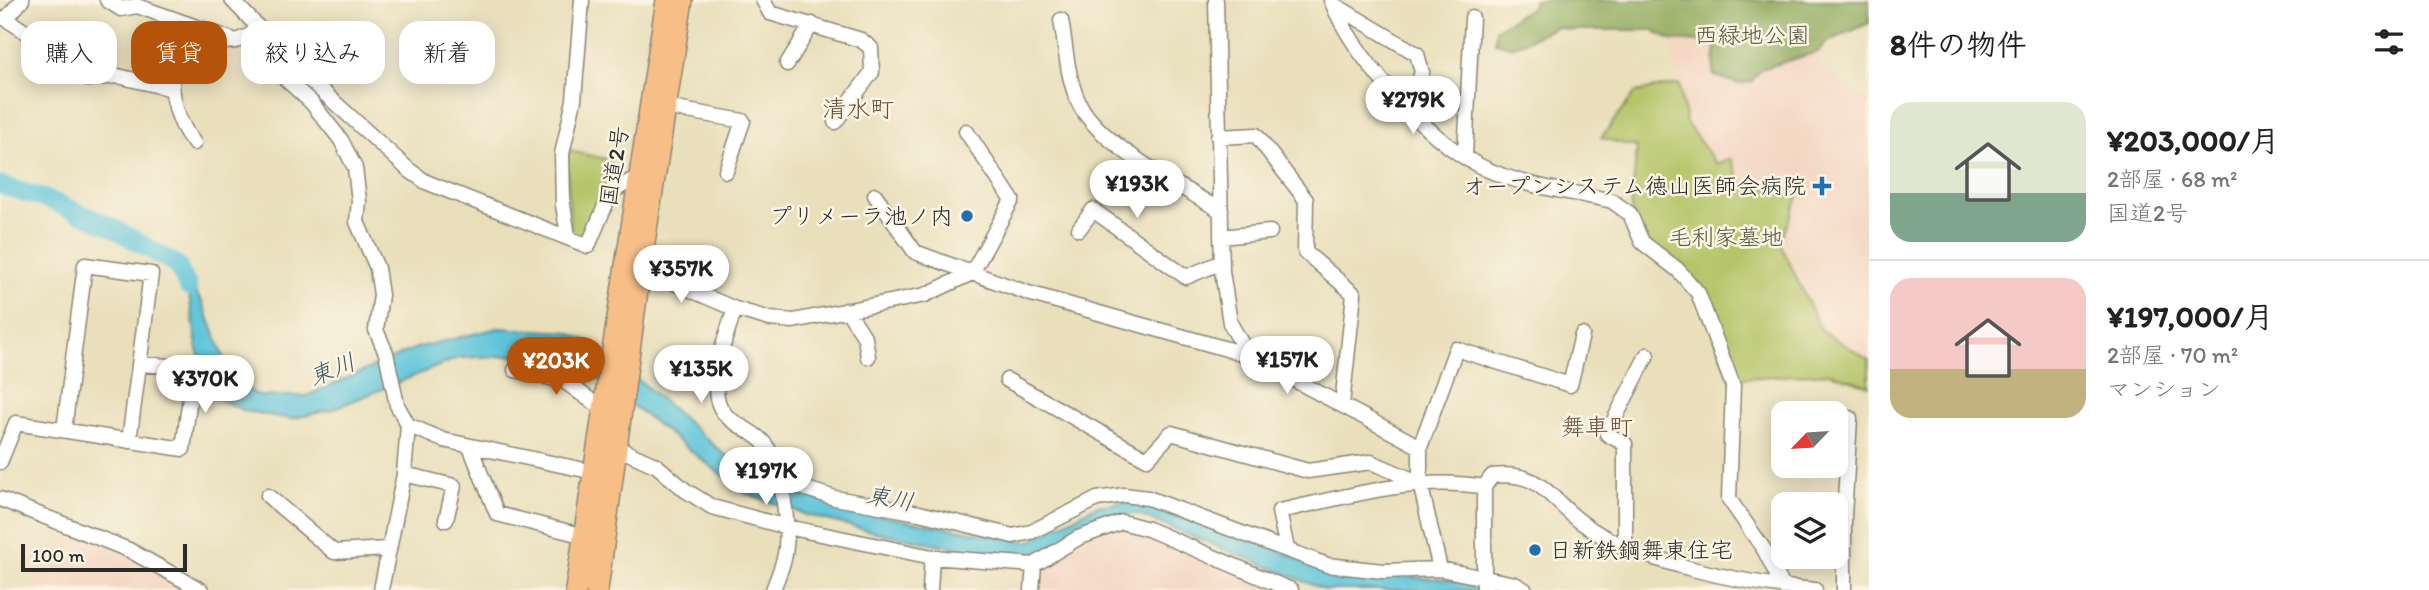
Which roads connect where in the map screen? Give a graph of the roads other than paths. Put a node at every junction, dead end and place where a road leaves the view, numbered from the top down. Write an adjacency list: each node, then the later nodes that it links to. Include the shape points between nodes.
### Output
1 (22, 0): 20 (street, via 6,19 67,59 88,79 118,76)
2 (107, 0): 15 (street, via 121,9 137,6)
3 (233, 0): 12 (street)
4 (582, 0): 33 (street, via 573,100 562,154)
5 (667, 0): 28 (highway, 国道2号)
6 (682, 0): 21 (highway, 国道2号)
7 (763, 0): 13 (street, via 769,13)
8 (1216, 0): 24 (street)
9 (1331, 2): 19 (street); 19 (street, via 1417,54 1422,72 1417,86)
10 (1472, 18): 26 (street)
11 (1061, 20): 30 (street, via 1073,86 1100,134)
12 (248, 21)
13 (812, 24): 16 (street); 22 (street, via 862,40 871,48 872,72)
14 (241, 39): 15 (street)
15 (236, 41): 20 (street, via 170,47)
16 (787, 64)
17 (291, 84): 51 (street, via 341,141 355,168 356,222 377,268 381,306 376,330 397,405)
18 (313, 84): 33 (street, via 426,182)
19 (1386, 87): 26 (street)
20 (172, 89): 25 (street, via 180,122)
21 (665, 107): 27 (street, via 743,121); 36 (highway, 国道2号)
22 (835, 122)
23 (966, 131): 37 (street, via 1012,200)
24 (1217, 137): 30 (street); 48 (street, via 1256,135 1306,200 1305,251 1353,293)
25 (194, 143)
26 (1465, 156): 75 (street, via 1514,178 1624,207 1642,242 1678,270 1698,293 1733,386 1729,499)
27 (726, 171)
28 (638, 177): 33 (street, via 611,192 588,246); 40 (highway, 国道2号)
29 (875, 195): 37 (street, via 915,252)
30 (1220, 211): 34 (street)
31 (1079, 229): 35 (street, via 1093,210 1185,277)
32 (1270, 232): 34 (street)
33 (568, 236)
34 (1221, 237): 35 (street)
35 (1222, 262): 42 (street, via 1230,323)
36 (640, 268): 38 (street); 40 (highway, 国道2号)
37 (972, 273): 39 (street, via 926,295); 42 (street)
38 (735, 309): 39 (street, via 793,321); 60 (street, via 722,349 716,397 725,416 761,440 771,454)
39 (847, 310): 44 (street, via 865,338)
40 (624, 330): 49 (highway, 国道2号)
41 (1582, 335): 56 (street, via 1570,385 1456,349)
42 (1248, 355): 48 (street)
43 (1647, 355): 68 (street, via 1607,434 1625,444)
44 (868, 357)
45 (139, 364): 52 (street, via 151,274 85,265); 53 (street); 53 (street, via 184,367 190,397 183,449)
46 (515, 370): 49 (street, via 564,381)
47 (1007, 380): 61 (street, via 1147,460 1171,433 1308,471 1371,462)
48 (1342, 405): 56 (street)
49 (612, 414): 55 (highway, 国道2号); 58 (highway, 国道2号)
50 (1850, 418): 85 (street)
51 (408, 425): 54 (street); 59 (street)
52 (64, 430): 53 (street); 57 (street, via 16,423)
53 (129, 441)
54 (470, 447): 58 (street); 67 (street, via 497,514)
55 (615, 447): 66 (street, via 657,466 712,507); 76 (highway, 国道2号)
56 (1420, 447): 61 (street)
57 (0, 461)
58 (594, 472): 67 (highway, 国道2号)
59 (404, 474): 65 (street, via 454,486); 69 (street)
60 (778, 480): 66 (street); 70 (street, via 835,498 1013,536 1031,532 1097,499 1148,498)
61 (1420, 483): 62 (street); 70 (street, via 1279,511); 73 (street)
62 (1484, 487): 68 (street, via 1492,476 1514,473 1545,488 1581,523); 74 (street)
63 (268, 496): 69 (street, via 334,552)
64 (0, 499): 77 (street, via 129,550)
65 (446, 520)
66 (787, 527): 71 (street); 79 (street, via 785,556)
67 (584, 536): 76 (highway, 国道2号)
68 (1625, 547): 75 (street, via 1658,559)
69 (388, 549): 78 (street)
70 (1287, 549): 73 (street, via 1346,568)
71 (932, 557): 72 (street); 80 (street)
72 (1034, 565): 81 (street); 82 (street, via 1078,538 1122,522)
73 (1440, 569): 74 (street)
74 (1484, 584): 83 (street, via 1515,584)
75 (1783, 587): 84 (street)
76 (594, 589)
77 (201, 590)
78 (381, 590)
79 (773, 590)
80 (930, 590)
81 (1032, 590)
82 (1291, 590)
83 (1525, 590)
84 (1815, 590)
85 (1844, 590)

